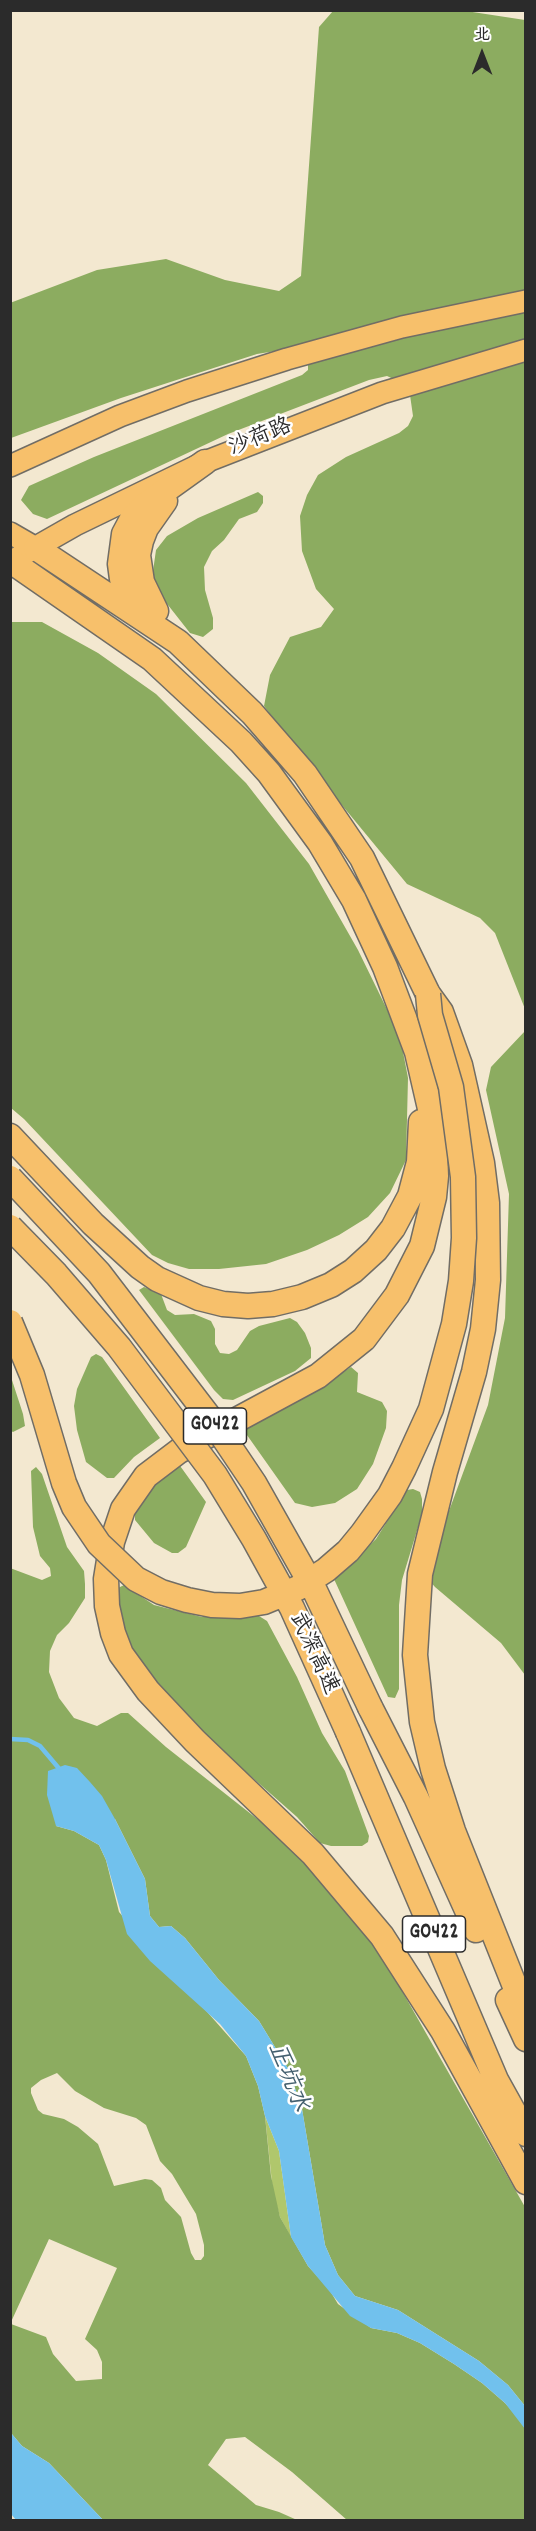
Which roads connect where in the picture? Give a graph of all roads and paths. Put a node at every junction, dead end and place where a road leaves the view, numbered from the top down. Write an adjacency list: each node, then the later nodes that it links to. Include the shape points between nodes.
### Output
1 (525, 301): 4 (main road, via 402,327 287,358 120,416)
2 (525, 350): 3 (main road, 沙荷路, via 382,393)
3 (205, 462): 6 (main road, 沙荷路); 8 (highway, via 159,508 138,555 148,598)
4 (10, 466)
5 (10, 533): 6 (main road)
6 (36, 548): 7 (main road, 沙荷路); 8 (highway)
7 (11, 562): 10 (highway, via 152,659 269,773 354,900 385,966)
8 (171, 636): 9 (highway, via 273,736 335,816 366,867)
9 (428, 994): 14 (highway, bridge, via 430,1015 451,1087 462,1166 464,1239 454,1323 431,1409 404,1468 362,1534 326,1570 298,1588 264,1602 240,1606 187,1600 136,1579 99,1544 74,1507 32,1375); 15 (highway, via 449,1033 474,1122 487,1203 488,1280 474,1372 420,1574 415,1629 417,1687 433,1769)
10 (407, 1028): 11 (highway, via 422,1113 419,1162 410,1196 393,1228 368,1257 331,1285 302,1297 273,1304 224,1304 199,1298 157,1279 93,1224); 18 (highway, via 427,1086 436,1154 434,1197 414,1265 381,1318 342,1358 318,1376 179,1451 146,1476 123,1509 112,1542 106,1579 107,1606 121,1654 148,1692 313,1854 382,1936 443,2031)
11 (10, 1136)
12 (10, 1178): 16 (highway, 武深高速 / G0422, bridge, via 99,1273 219,1430 254,1483 315,1591 416,1797)
13 (10, 1227): 17 (highway, 武深高速 / G0422, bridge, via 119,1347 215,1476 254,1539 292,1608 496,2080)
14 (10, 1322)
15 (525, 2014)
16 (525, 2039)
17 (525, 2134)
18 (525, 2182)

